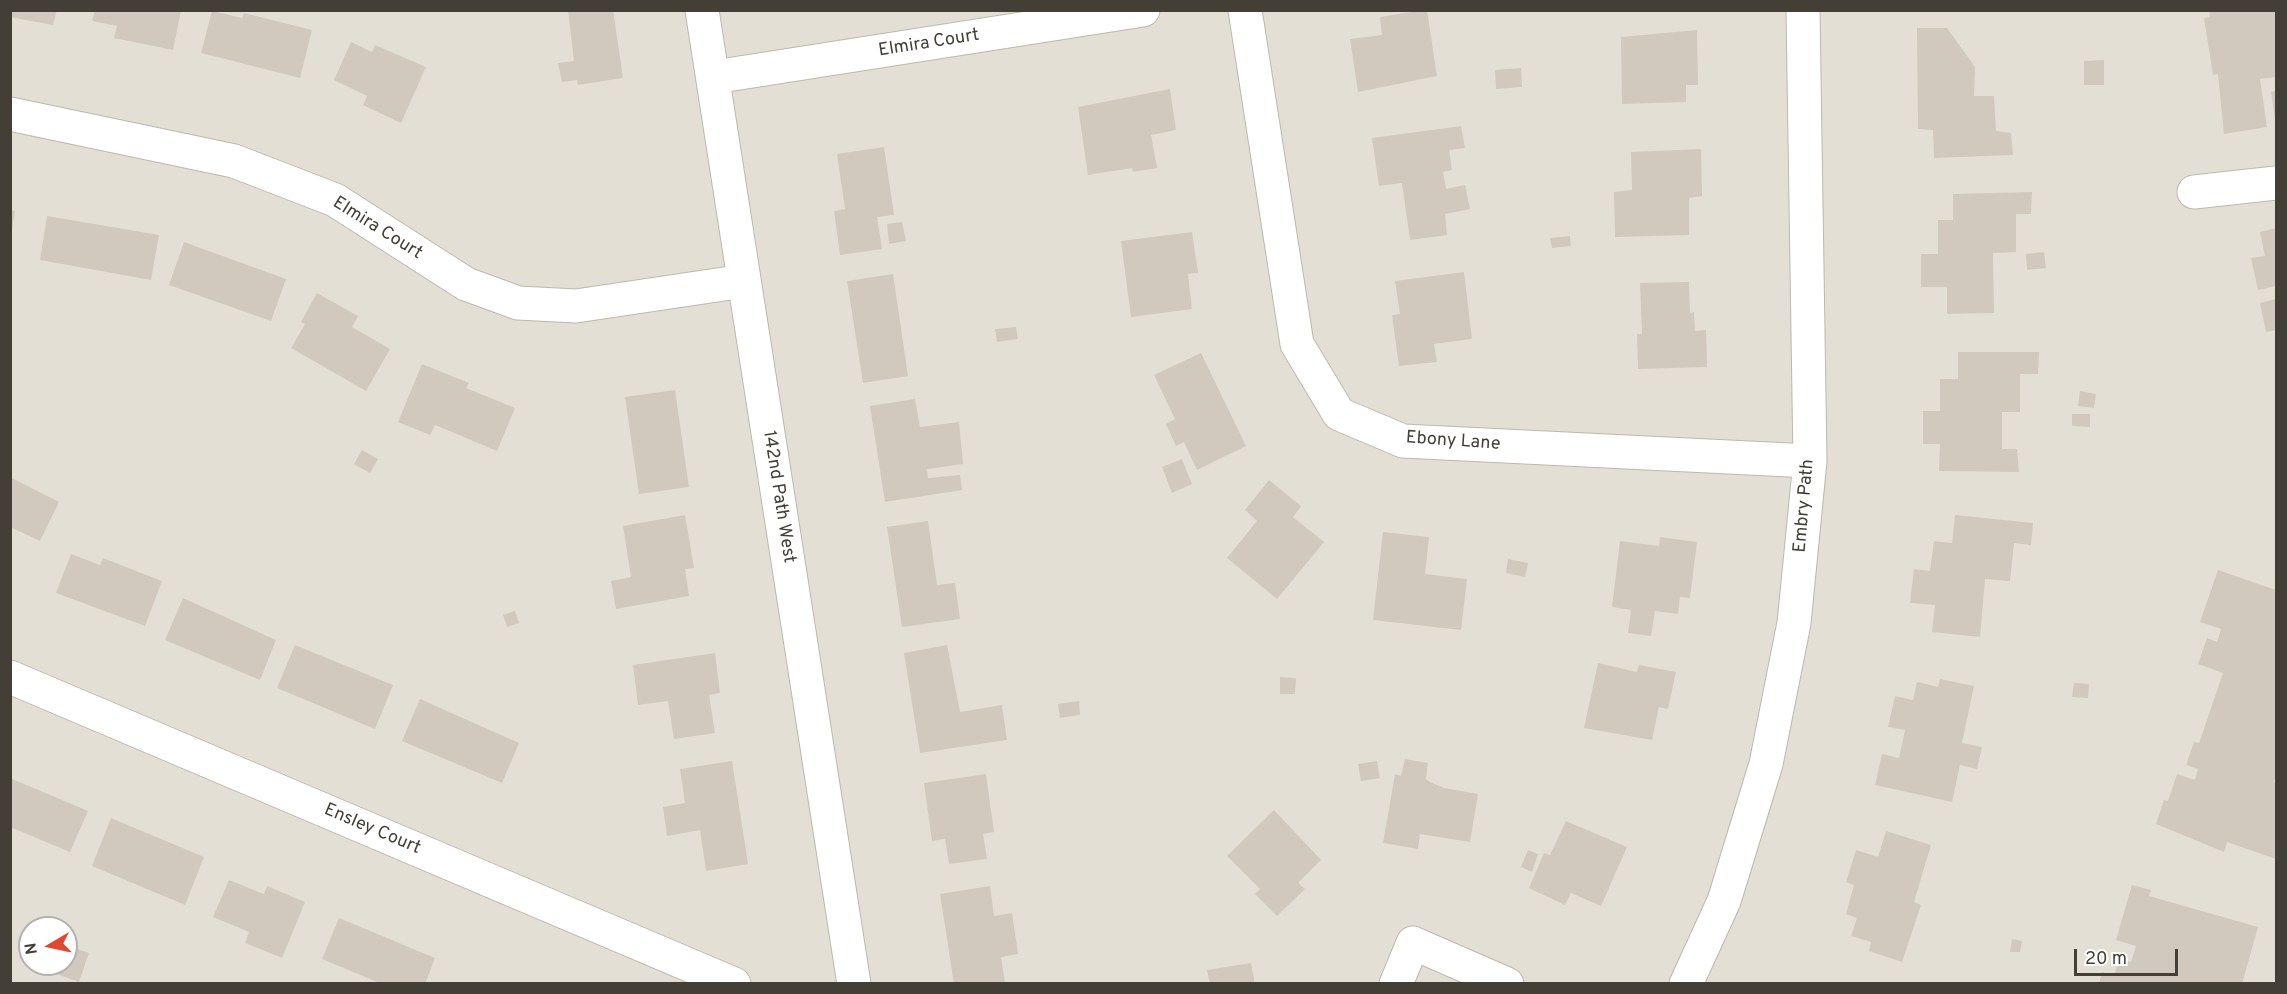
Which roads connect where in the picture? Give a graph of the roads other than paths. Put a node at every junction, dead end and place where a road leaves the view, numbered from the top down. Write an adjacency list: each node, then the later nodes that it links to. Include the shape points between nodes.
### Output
1 (702, 10): 5 (street, 142nd Path West)
2 (1143, 10): 5 (street, Elmira Court)
3 (1245, 10): 10 (street, Ebony Lane, via 1297,344 1339,414 1403,441)
4 (1803, 10): 10 (street, Embry Path)
5 (714, 77): 9 (street, 142nd Path West)
6 (10, 114): 9 (street, Elmira Court, via 234,161 335,200 466,284 518,303 576,306)
7 (2277, 183): 8 (street)
8 (2194, 192)
9 (744, 280): 13 (street, 142nd Path West)
10 (1810, 461): 16 (street, Embry Path, via 1794,623 1766,764 1724,901)
11 (10, 677): 12 (street, Ensley Court)
12 (734, 984)
13 (855, 984)
14 (1396, 984): 15 (street, via 1413,943)
15 (1507, 984)
16 (1686, 984)

